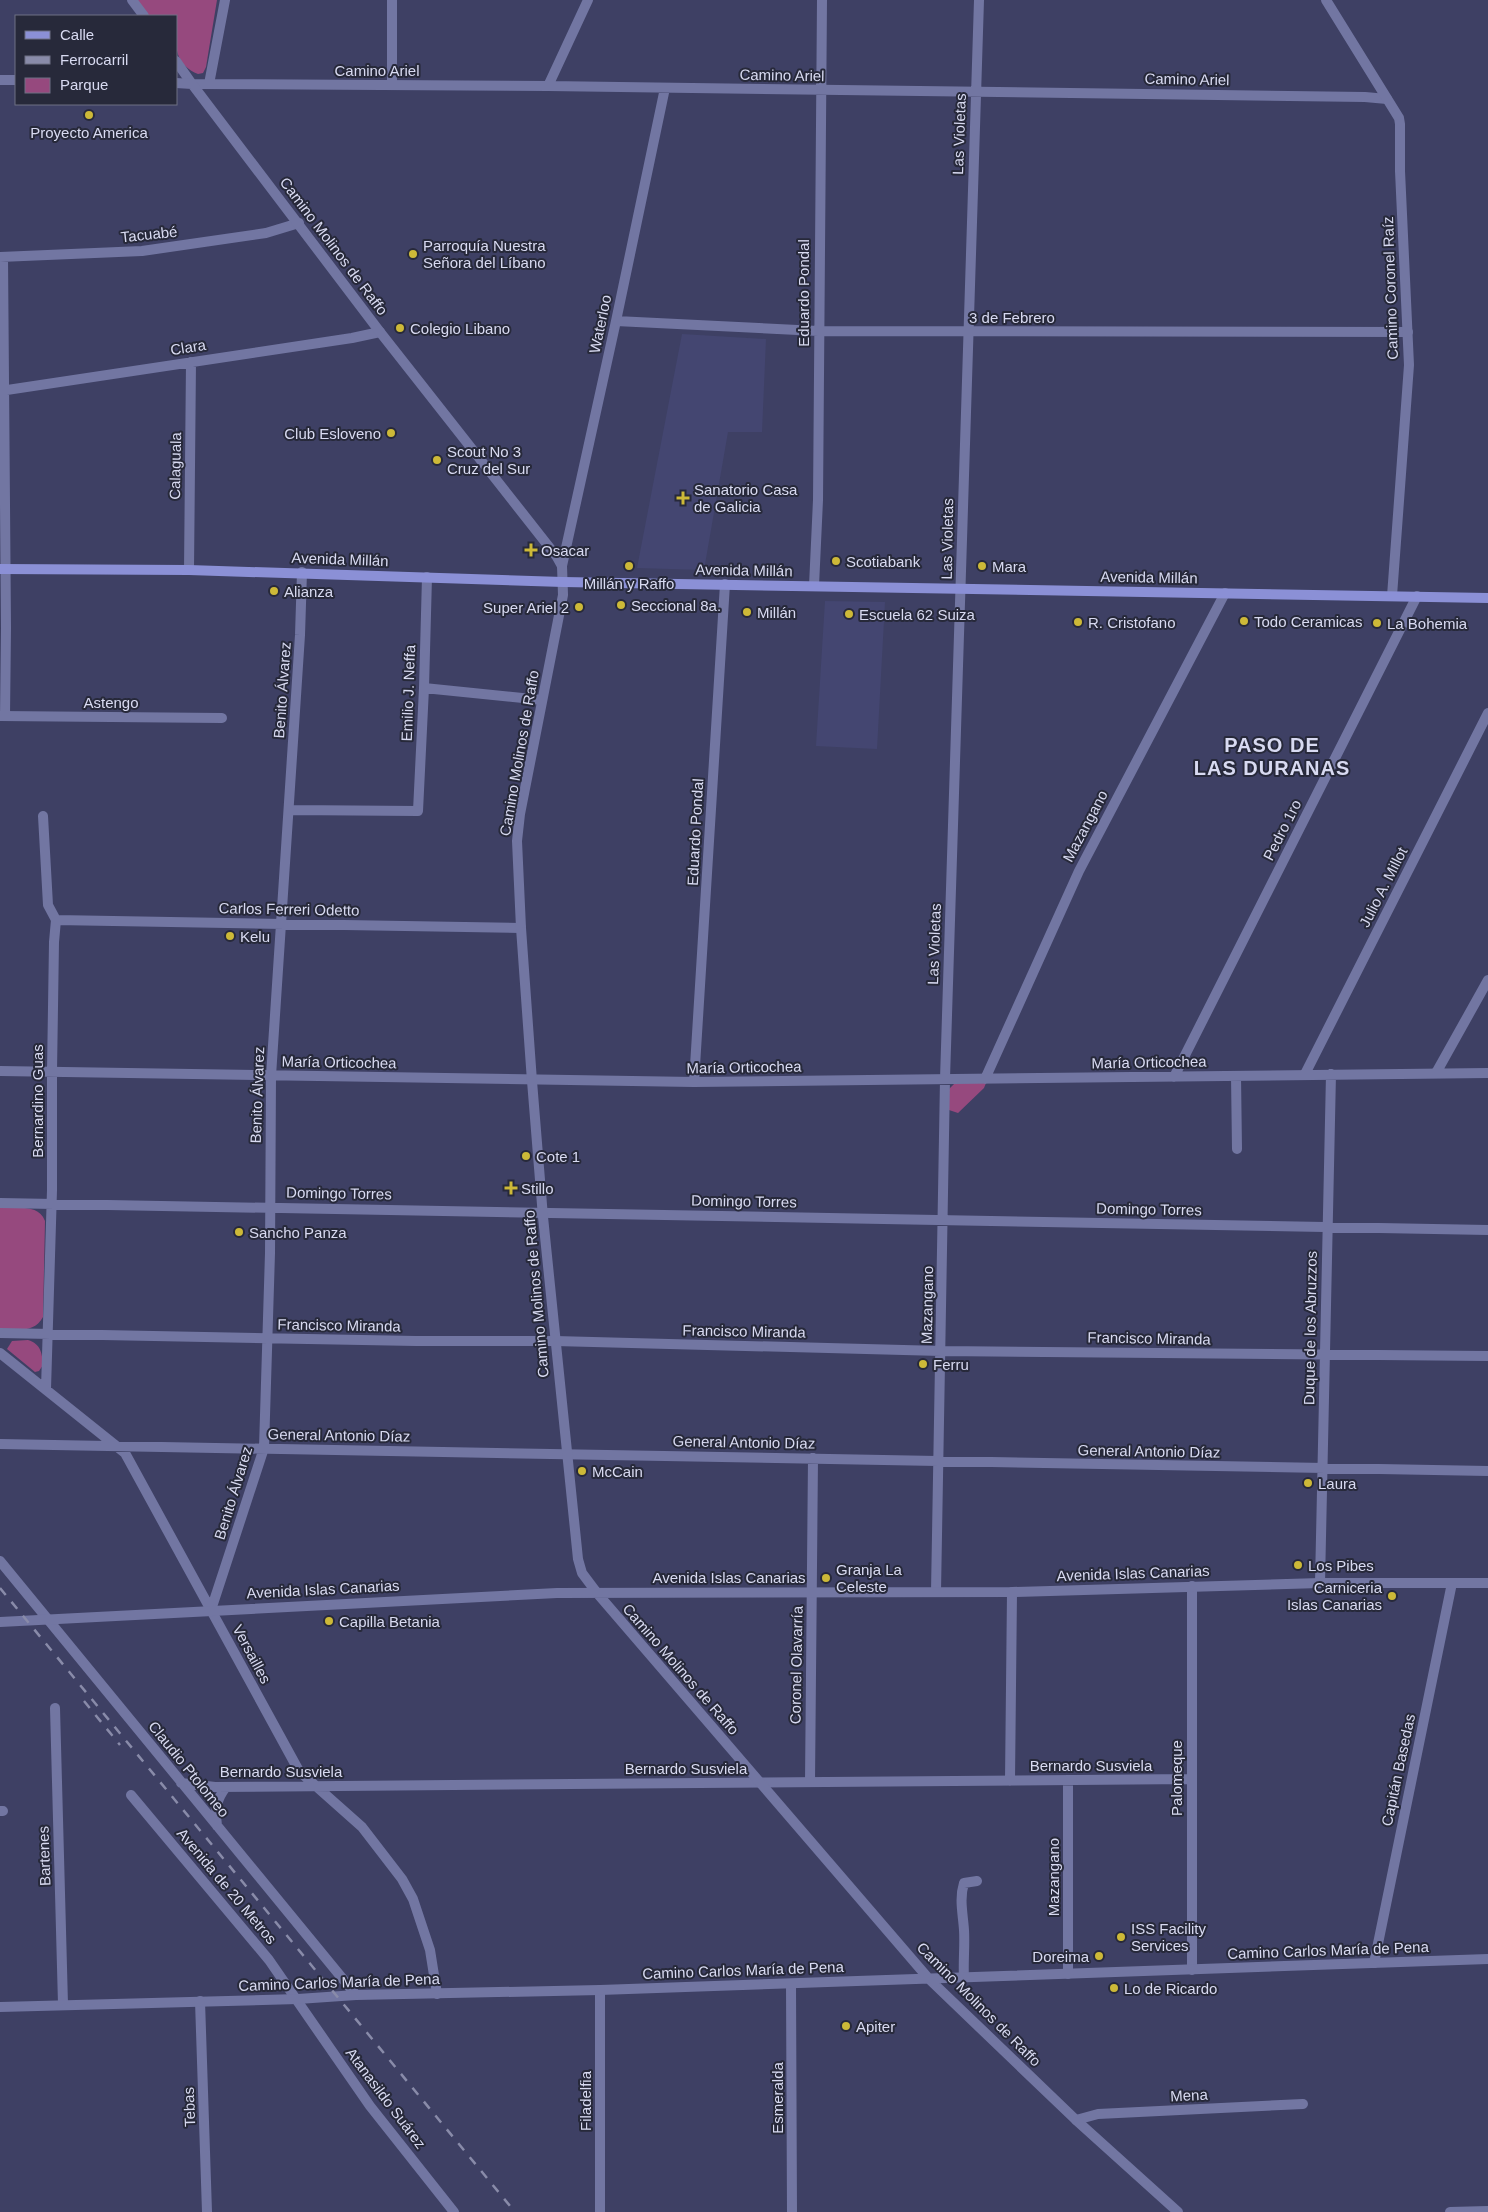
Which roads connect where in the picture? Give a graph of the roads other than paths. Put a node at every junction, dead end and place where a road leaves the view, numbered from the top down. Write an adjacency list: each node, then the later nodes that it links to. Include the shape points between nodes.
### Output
1 (132, 0): 8 (street)
2 (225, 0): 14 (street)
3 (392, 0): 15 (street)
4 (588, 0): 16 (street)
5 (822, 0): 18 (street, Eduardo Pondal)
6 (979, 0): 19 (street, Las Violetas)
7 (1326, 0): 20 (street, Camino Coronel Raíz)
8 (143, 15)
9 (178, 64): 13 (street, Camino Molinos de Raffo)
10 (0, 80): 11 (street)
11 (15, 80)
12 (178, 83): 13 (street, Camino Ariel)
13 (192, 84): 14 (street, Camino Ariel); 21 (street, Camino Molinos de Raffo)
14 (209, 84): 15 (street, Camino Ariel)
15 (392, 85): 16 (street, Camino Ariel)
16 (548, 86): 17 (street, Camino Ariel)
17 (665, 88): 18 (street, Camino Ariel); 23 (street, Waterloo)
18 (820, 90): 19 (street, Camino Ariel); 24 (street, Eduardo Pondal)
19 (976, 92): 20 (street, Camino Ariel); 26 (street, Las Violetas)
20 (1387, 99): 27 (street, Camino Coronel Raíz, via 1398,118 1401,134)
21 (299, 223): 22 (street, Tacuabé, via 239,238 142,251); 25 (street, Camino Molinos de Raffo)
22 (2, 257): 29 (street)
23 (616, 321): 24 (street, 3 de Febrero); 30 (street, Waterloo)
24 (818, 331): 26 (street, 3 de Febrero); 37 (street, Eduardo Pondal, via 818,500)
25 (380, 332): 28 (street, Clara); 30 (street, Camino Molinos de Raffo)
26 (968, 332): 27 (street, 3 de Febrero); 38 (street, Las Violetas)
27 (1408, 332): 40 (street, Camino Coronel Raíz, via 1409,365)
28 (191, 362): 29 (street, Clara); 32 (street, Calaguala)
29 (2, 392): 31 (street)
30 (562, 566): 35 (street, Camino Molinos de Raffo)
31 (2, 568): 32 (main road, Avenida Millán); 46 (street, via 6,628)
32 (188, 570): 33 (main road, Avenida Millán)
33 (302, 572): 34 (main road, Avenida Millán); 48 (street, Benito Álvarez)
34 (427, 577): 35 (main road, Avenida Millán); 43 (street, Emilio J. Neffa)
35 (564, 582): 36 (main road, Avenida Millán); 44 (street, Camino Molinos de Raffo)
36 (725, 584): 37 (main road, Avenida Millán); 66 (street, Eduardo Pondal)
37 (814, 586): 38 (main road, Avenida Millán)
38 (961, 589): 39 (main road, Avenida Millán); 63 (street, Las Violetas)
39 (1225, 593): 40 (main road, Avenida Millán); 64 (street, Mazangano, via 1079,871)
40 (1392, 596): 41 (main road, Avenida Millán)
41 (1417, 596): 42 (main road, Avenida Millán); 62 (street, Pedro 1ro)
42 (1488, 598)
43 (424, 688): 44 (street); 48 (street, Emilio J. Neffa, via 418,811)
44 (542, 700): 52 (street, Camino Molinos de Raffo, via 517,841)
45 (1488, 713): 58 (street, Julio A. Millot)
46 (2, 716): 47 (street, Astengo)
47 (222, 718)
48 (289, 810): 51 (street, Benito Álvarez)
49 (42, 816): 50 (street, Bernardino Guas, via 48,905)
50 (56, 920): 51 (street, Carlos Ferreri Odetto); 55 (street, Bernardino Guas)
51 (282, 924): 52 (street, Carlos Ferreri Odetto); 60 (street, Benito Álvarez)
52 (521, 928): 65 (street, Camino Molinos de Raffo)
53 (1488, 980): 57 (street)
54 (0, 1071): 55 (street, María Orticochea)
55 (52, 1072): 60 (street, María Orticochea); 69 (street, Bernardino Guas)
56 (1488, 1072): 57 (street, María Orticochea)
57 (1436, 1073): 59 (street, María Orticochea)
58 (1305, 1074): 59 (street, María Orticochea); 61 (street, María Orticochea)
59 (1331, 1074): 73 (street, Duque de los Abruzzos)
60 (271, 1076): 65 (street, María Orticochea); 70 (street, Benito Álvarez)
61 (1236, 1076): 62 (street, María Orticochea); 67 (street)
62 (1174, 1077): 64 (street, María Orticochea)
63 (945, 1079): 64 (street, María Orticochea); 66 (street, María Orticochea); 72 (street, Mazangano)
64 (985, 1079)
65 (532, 1081): 66 (street, María Orticochea); 71 (street, Camino Molinos de Raffo)
66 (694, 1082)
67 (1237, 1149)
68 (0, 1203): 69 (street, Domingo Torres)
69 (52, 1203): 70 (street, Domingo Torres); 76 (street, Bernardino Guas)
70 (270, 1207): 71 (street, Domingo Torres); 77 (street, Benito Álvarez)
71 (543, 1212): 72 (street, Domingo Torres); 78 (street, Camino Molinos de Raffo)
72 (943, 1220): 73 (street, Domingo Torres); 79 (street, Mazangano)
73 (1328, 1228): 74 (street, Domingo Torres); 81 (street, Duque de los Abruzzos)
74 (1488, 1230)
75 (0, 1333): 76 (street, Francisco Miranda)
76 (48, 1335): 77 (street, Francisco Miranda); 83 (street, Bernardino Guas)
77 (267, 1339): 78 (street, Francisco Miranda); 86 (street, Benito Álvarez)
78 (555, 1341): 79 (street, Francisco Miranda); 87 (street, Camino Molinos de Raffo)
79 (941, 1351): 81 (street, Francisco Miranda); 89 (street, Mazangano)
80 (0, 1354): 83 (street, Versailles)
81 (1325, 1354): 82 (street, Francisco Miranda); 90 (street, Duque de los Abruzzos)
82 (1488, 1356)
83 (46, 1389): 85 (street, Versailles)
84 (0, 1444): 85 (street, General Antonio Díaz)
85 (115, 1445): 86 (street, General Antonio Díaz); 101 (street, Versailles, via 125,1453 136,1470)
86 (264, 1448): 87 (street, General Antonio Díaz); 101 (street, Benito Álvarez)
87 (566, 1454): 88 (street, General Antonio Díaz); 100 (street, Camino Molinos de Raffo, via 578,1559 582,1573)
88 (813, 1458): 89 (street, General Antonio Díaz); 97 (street, Coronel Olavarría)
89 (939, 1462): 90 (street, General Antonio Díaz); 98 (street, Mazangano)
90 (1322, 1469): 91 (street, General Antonio Díaz); 93 (street, Duque de los Abruzzos)
91 (1488, 1471)
92 (0, 1561): 102 (street, Claudio Ptolomeo)
93 (1320, 1582): 94 (street, Avenida Islas Canarias); 96 (street, Avenida Islas Canarias)
94 (1452, 1583): 95 (street, Avenida Islas Canarias); 117 (street, Capitán Basedas)
95 (1488, 1583)
96 (1192, 1586): 99 (street, Avenida Islas Canarias); 105 (street, Palomeque)
97 (812, 1592): 98 (street, Avenida Islas Canarias); 100 (street, Avenida Islas Canarias); 109 (street, Coronel Olavarría)
98 (936, 1592): 99 (street, Avenida Islas Canarias)
99 (1012, 1592): 107 (street)
100 (597, 1593): 101 (street, Avenida Islas Canarias); 108 (street, Camino Molinos de Raffo)
101 (211, 1610): 102 (street, Avenida Islas Canarias); 111 (street, Versailles, via 298,1771)
102 (48, 1619): 103 (street, Avenida Islas Canarias); 110 (street, Claudio Ptolomeo)
103 (0, 1622)
104 (55, 1708): 128 (street, Bartenes)
105 (1191, 1779): 106 (street, Bernardo Susviela); 118 (street, Palomeque)
106 (1068, 1780): 107 (street, Bernardo Susviela); 119 (street, Mazangano)
107 (1010, 1781): 109 (street, Bernardo Susviela)
108 (759, 1782): 109 (street, Bernardo Susviela); 111 (street, Bernardo Susviela); 121 (street, Camino Molinos de Raffo)
109 (810, 1782)
110 (181, 1783): 112 (street, Bernardo Susviela); 114 (street, Claudio Ptolomeo)
111 (314, 1786): 112 (street, Bernardo Susviela); 124 (street, Versailles, via 362,1827 402,1879 413,1899 430,1950)
112 (226, 1787): 114 (street, via 217,1798)
113 (131, 1795): 126 (street, Avenida de 20 Metros)
114 (217, 1827): 125 (street, Claudio Ptolomeo)
115 (977, 1881): 120 (street, via 964,1883 963,1888)
116 (1488, 1959): 117 (street, Camino Carlos María de Pena)
117 (1374, 1963): 118 (street, Camino Carlos María de Pena)
118 (1192, 1970): 119 (street, Camino Carlos María de Pena)
119 (1068, 1974): 120 (street, Camino Carlos María de Pena)
120 (964, 1978): 121 (street, Camino Carlos María de Pena)
121 (929, 1979): 122 (street, Camino Carlos María de Pena); 131 (street, Camino Molinos de Raffo)
122 (791, 1984): 123 (street, Camino Carlos María de Pena); 136 (street, Esmeralda)
123 (600, 1990): 124 (street, Camino Carlos María de Pena); 135 (street, Filadelfia)
124 (437, 1994): 125 (street, Camino Carlos María de Pena)
125 (356, 1995): 126 (street, Camino Carlos María de Pena)
126 (298, 1999): 127 (street, Camino Carlos María de Pena); 134 (street, Atanasildo Suárez, via 370,2106)
127 (200, 2001): 128 (street, Camino Carlos María de Pena); 133 (street, Tebas)
128 (63, 2004): 129 (street, Camino Carlos María de Pena)
129 (0, 2007)
130 (1303, 2104): 131 (street, Mena, via 1098,2114)
131 (1076, 2120): 137 (street, Camino Molinos de Raffo)
132 (1488, 2210): 138 (street)
133 (207, 2212)
134 (454, 2212)
135 (600, 2212)
136 (792, 2212)
137 (1178, 2212)
138 (1450, 2212)

